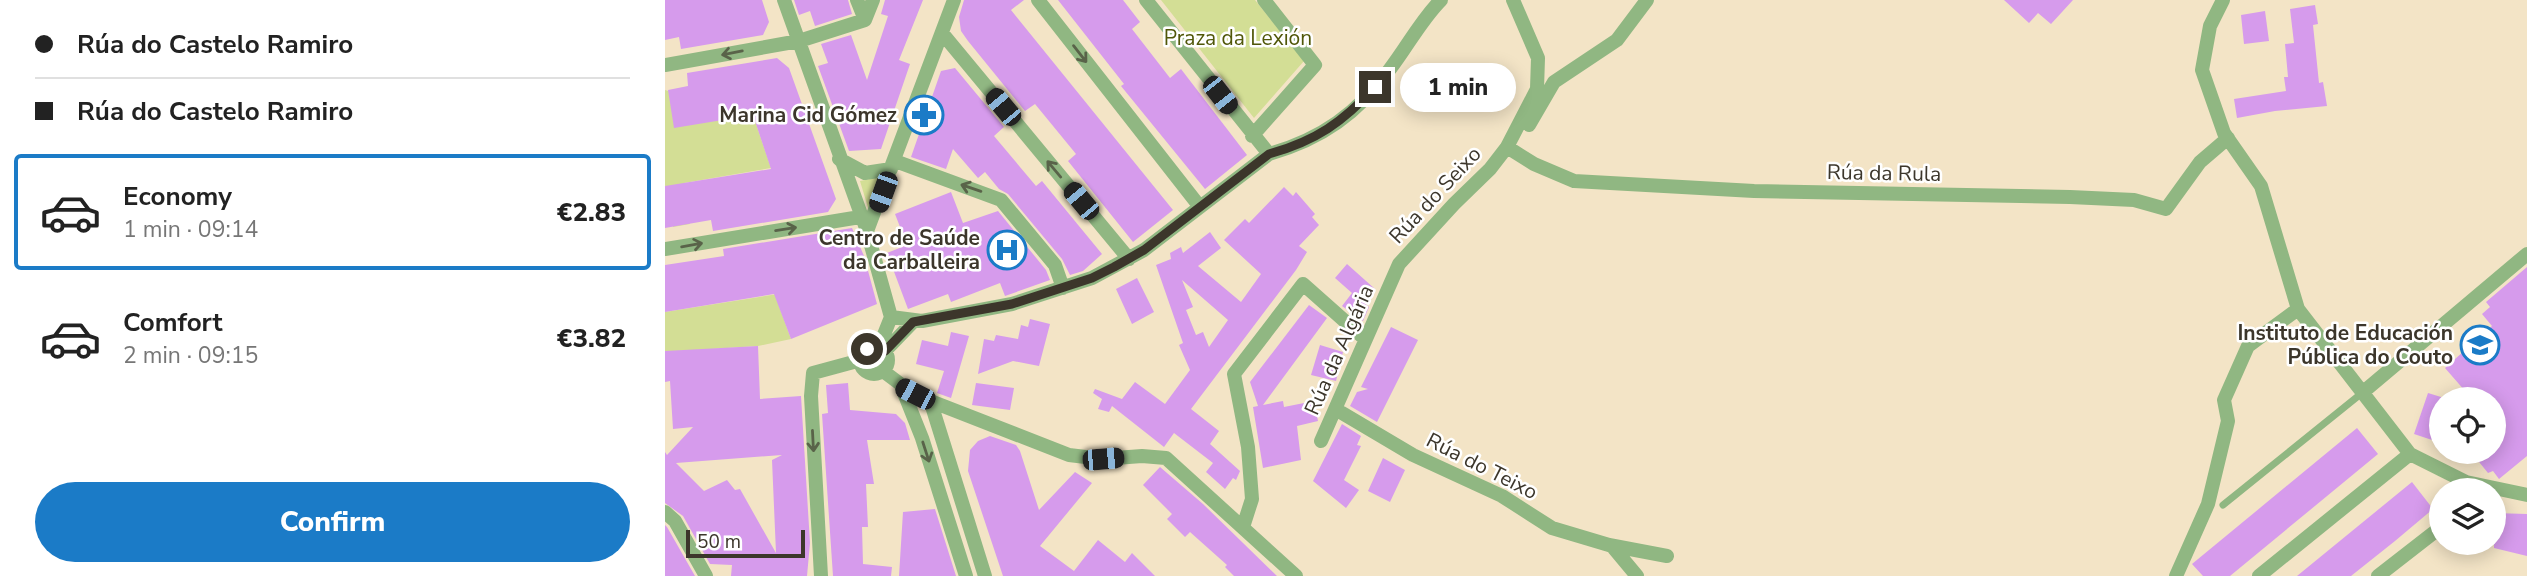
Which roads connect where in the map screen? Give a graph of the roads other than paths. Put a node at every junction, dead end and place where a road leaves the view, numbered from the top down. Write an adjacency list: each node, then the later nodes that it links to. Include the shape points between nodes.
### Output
1 (784, 0): 14 (street)
2 (857, 0): 12 (street)
3 (873, 0): 12 (street)
4 (954, 0): 13 (street)
5 (1038, 0): 22 (street, one-way to 22)
6 (1146, 0): 16 (street)
7 (1265, 0): 16 (street, via 1315,65)
8 (1441, 0): 19 (street, via 1389,71 1347,118 1291,148)
9 (1513, 0): 18 (street, Rúa do Seixo, via 1538,58 1537,89)
10 (1647, 0): 18 (street, Rúa do Seixo, via 1617,40 1554,82)
11 (2223, 0): 17 (street, via 2210,26 2202,70)
12 (865, 20): 14 (street)
13 (943, 33): 21 (street); 27 (street, one-way to 13)
14 (799, 41): 15 (street, one-way to 15); 20 (street)
15 (665, 65)
16 (1252, 136): 19 (street)
17 (2228, 138): 18 (street, Rúa da Rula, via 2200,162 2166,209 2134,200 1754,191 1574,181); 30 (street, via 2262,186)
18 (1511, 149): 28 (street, Rúa do Seixo, via 1454,204)
19 (1269, 154): 22 (street)
20 (839, 159): 21 (street, via 865,173); 23 (street)
21 (893, 165): 24 (street); 29 (street, one-way to 21, via 1055,265 1001,200)
22 (1200, 207): 27 (street)
23 (860, 217): 24 (street); 25 (street, one-way to 23)
24 (867, 231): 31 (street)
25 (665, 249)
26 (2527, 254): 38 (street)
27 (1129, 259): 29 (street)
28 (1395, 274): 33 (street, Rúa da Algária)
29 (1063, 288): 32 (street, via 1012,304)
30 (2298, 309): 38 (street); 59 (street, via 2248,346 2224,400 2228,421 2208,504)
31 (891, 317): 32 (street); 34 (street)
32 (913, 322): 34 (street)
33 (1365, 339): 40 (street, Rúa da Algária); 48 (street, via 1303,285 1234,374 1252,499)
34 (882, 349): 35 (street, via 867,349); 36 (street, via 888,364)
35 (861, 360): 36 (street, via 870,373); 54 (street, one-way to 54, via 813,373)
36 (883, 371): 37 (street)
37 (902, 388): 39 (street); 55 (street, one-way to 55)
38 (2362, 393): 42 (street); 46 (lane)
39 (930, 400): 48 (street, via 1069,455 1166,458); 56 (street)
40 (1338, 410): 41 (street, Rúa da Algária); 50 (street, Rúa do Teixo, via 1413,455 1502,496 1552,528)
41 (1321, 442)
42 (2410, 454): 43 (street); 52 (street)
43 (2451, 478)
44 (2506, 492): 45 (street)
45 (2527, 495)
46 (2223, 505)
47 (665, 512): 53 (street, via 675,521)
48 (1243, 527): 57 (street)
49 (2429, 536): 60 (street)
50 (1612, 546): 51 (street, Rúa do Teixo); 58 (street)
51 (1667, 556)
52 (2264, 574)
53 (706, 576)
54 (821, 576)
55 (966, 576)
56 (985, 576)
57 (1296, 576)
58 (1637, 576)
59 (2176, 576)
60 (2378, 576)

